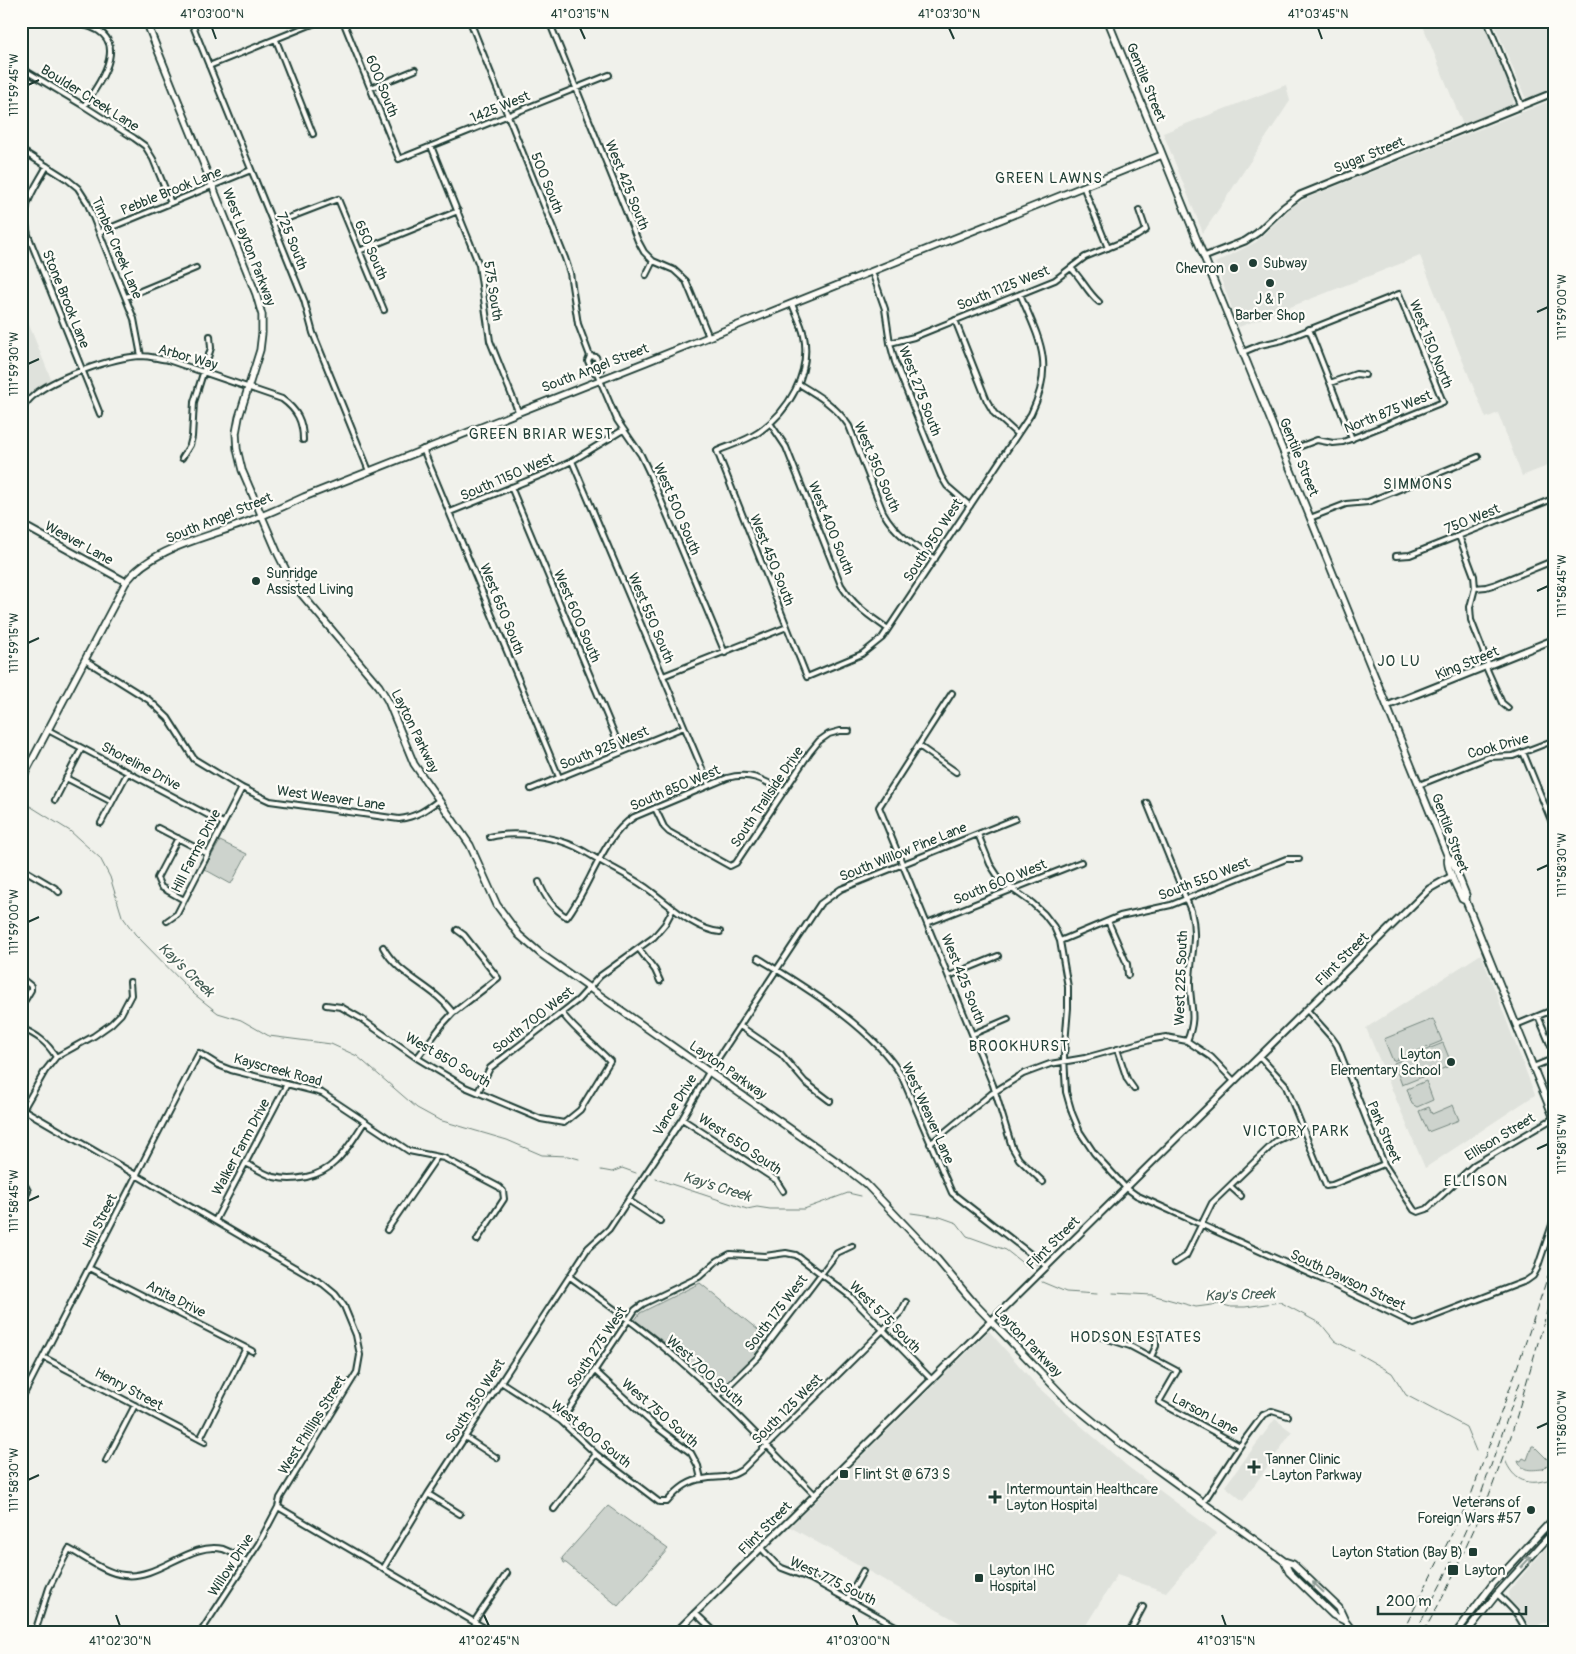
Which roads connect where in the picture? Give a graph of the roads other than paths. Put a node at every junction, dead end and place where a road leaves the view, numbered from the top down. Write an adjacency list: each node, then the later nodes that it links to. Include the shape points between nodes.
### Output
1 (146, 21): 28 (main road, West Layton Parkway)
2 (191, 21): 11 (street, 725 South)
3 (320, 21): 10 (street)
4 (343, 21): 15 (street, 600 South)
5 (470, 21): 20 (street, 500 South)
6 (548, 21): 16 (street, West 425 South)
7 (1108, 21): 24 (main road, Gentile Street)
8 (1487, 21): 19 (street)
9 (84, 25): 18 (street, via 97,28 105,36 110,56 106,70)
10 (276, 40): 11 (street); 21 (street)
11 (209, 66): 27 (street, 725 South)
12 (21, 68): 18 (street, Boulder Creek Lane)
13 (415, 70): 15 (street)
14 (609, 74): 16 (street, 1425 West)
15 (371, 88): 25 (street, 600 South)
16 (576, 88): 20 (street, 1425 West); 38 (street, West 425 South, via 630,223 644,252)
17 (1555, 92): 19 (street, Sugar Street)
18 (84, 106): 30 (street, Boulder Creek Lane, via 144,146)
19 (1521, 106): 37 (street, Sugar Street, via 1300,195 1245,241)
20 (507, 116): 22 (street, 1425 West); 55 (street, 500 South, via 570,272 578,324)
21 (313, 134)
22 (431, 146): 25 (street, 1425 West); 32 (street, 575 South)
23 (21, 150): 26 (street, Timber Creek Lane)
24 (1162, 155): 29 (main road, South Angel Street); 37 (main road, Gentile Street)
25 (399, 159)
26 (47, 166): 34 (street, Timber Creek Lane, via 78,188); 56 (street, Stone Brook Lane, via 29,197 24,221)
27 (251, 170): 28 (street, Pebble Brook Lane); 33 (street, 725 South)
28 (212, 186): 30 (street, Pebble Brook Lane); 62 (main road, West Layton Parkway, via 262,314 260,350)
29 (1083, 186): 35 (street); 41 (main road, South Angel Street)
30 (171, 203): 34 (street, Pebble Brook Lane)
31 (1138, 210): 35 (street, South 1125 West, via 1146,230)
32 (458, 211): 36 (street); 65 (street, 575 South, via 479,265 490,341)
33 (273, 224): 36 (street, 650 South, via 338,199); 77 (street, 725 South)
34 (100, 232): 44 (street, Timber Creek Lane)
35 (1108, 248): 40 (street, South 1125 West, via 1085,257)
36 (360, 251): 47 (street, 650 South)
37 (1204, 258): 53 (main road, Gentile Street)
38 (653, 261): 42 (street); 51 (street, West 425 South, via 674,270 686,281)
39 (196, 268): 44 (street)
40 (1071, 268): 43 (street, South 1125 West, via 1055,280); 45 (street)
41 (872, 272): 46 (main road, South Angel Street); 52 (street, West 275 South, via 885,309)
42 (646, 275)
43 (1020, 294): 48 (street, South 1125 West); 69 (street, South 950 West, via 1040,342 1044,366 1040,395)
44 (126, 297): 54 (street, Timber Creek Lane, via 137,329)
45 (1100, 302)
46 (792, 304): 51 (main road, South Angel Street); 61 (street, via 804,336 804,364)
47 (384, 310)
48 (955, 320): 52 (street, South 1125 West); 69 (street, via 987,401 994,413)
49 (1309, 330): 53 (street); 60 (street); 63 (street, West 150 North, via 1399,294)
50 (210, 336): 57 (street, via 211,348)
51 (709, 337): 59 (main road, South Angel Street)
52 (890, 343): 80 (street, West 275 South, via 941,476 947,486)
53 (1243, 352): 73 (main road, Gentile Street)
54 (141, 356): 56 (street, Arbor Way); 57 (street, Arbor Way, via 168,360)
55 (590, 356): 59 (street, 500 South, via 588,361); 59 (street, 500 South, via 596,357 600,369)
56 (82, 371): 64 (street, Arbor Way, via 38,392); 66 (street, Stone Brook Lane)
57 (203, 372): 62 (street, Arbor Way); 75 (street, via 194,402 190,445)
58 (1365, 375): 60 (street, via 1356,374)
59 (598, 376): 65 (main road, South Angel Street); 68 (street, West 500 South)
60 (1330, 383): 70 (street)
61 (799, 384): 67 (street); 87 (street, West 350 South, via 823,398 841,415 888,522 902,537)
62 (248, 387): 71 (street, Arbor Way, via 292,406 300,417); 82 (main road, West Layton Parkway, via 236,433 237,450)
63 (1443, 402): 70 (street, North 875 West)
64 (21, 411)
65 (518, 412): 72 (main road, South Angel Street)
66 (100, 414)
67 (770, 423): 91 (street, West 450 South, via 745,440 717,451); 92 (street, West 400 South, via 786,447 850,599)
68 (623, 430): 76 (street, South 1150 West); 94 (street, West 500 South, via 650,474)
69 (1017, 434): 80 (street, South 950 West)
70 (1352, 439): 73 (street, North 875 West, via 1333,443 1317,440)
71 (303, 440)
72 (423, 449): 77 (main road, South Angel Street); 81 (street, West 650 South)
73 (1283, 452): 83 (main road, Gentile Street)
74 (1478, 457): 83 (street, via 1368,502 1346,504)
75 (182, 458)
76 (572, 461): 78 (street, South 1150 West); 97 (street, West 550 South)
77 (369, 471): 82 (main road, South Angel Street)
78 (511, 488): 81 (street, South 1150 West); 108 (street, West 600 South)
79 (1555, 498): 85 (street, 750 West)
80 (970, 506): 87 (street, South 950 West)
81 (450, 512): 113 (street, West 650 South)
82 (262, 516): 89 (main road, South Angel Street, via 160,555 142,566); 121 (main road, Layton Parkway, via 293,584 379,686 414,764)
83 (1310, 518): 100 (main road, Gentile Street)
84 (21, 524): 89 (street, Weaver Lane)
85 (1459, 536): 86 (street, 750 West, via 1410,555); 90 (street, via 1472,567)
86 (1396, 556)
87 (935, 559): 92 (street, South 950 West)
88 (1555, 560): 90 (street, via 1496,584)
89 (126, 582): 95 (main road, South Angel Street)
90 (1475, 588): 96 (street, via 1470,607 1471,620)
91 (787, 627): 94 (street); 98 (street, West 450 South)
92 (888, 629): 98 (street, South 950 West, via 874,646 862,654)
93 (1555, 639): 96 (street, King Street)
94 (725, 653): 97 (street)
95 (85, 660): 103 (main road, South Angel Street); 117 (street, West Weaver Lane, via 148,700 168,718 194,759)
96 (1487, 667): 100 (street, King Street); 101 (street, via 1502,703)
97 (663, 676): 102 (street, West 550 South)
98 (807, 677)
99 (952, 694): 106 (street)
100 (1387, 706): 116 (main road, Gentile Street)
101 (1508, 708)
102 (684, 727): 108 (street, South 925 West); 115 (street, West 550 South)
103 (48, 730): 107 (street, Shoreline Drive); 114 (main road, South Angel Street)
104 (849, 731): 119 (street, South Trailside Drive, via 829,734 819,741)
105 (1555, 740): 109 (street, Cook Drive)
106 (919, 746): 111 (street); 140 (street, West 425 South, via 879,807)
107 (82, 748): 110 (street, Shoreline Drive); 112 (street)
108 (622, 752): 113 (street, South 925 West)
109 (1523, 752): 116 (street, Cook Drive, via 1489,757); 131 (street)
110 (128, 772): 122 (street); 129 (street, Shoreline Drive)
111 (956, 772)
112 (66, 778): 120 (street); 122 (street)
113 (559, 778): 118 (street, South 925 West)
114 (21, 781)
115 (708, 785): 119 (street, South 850 West, via 740,775 760,778); 124 (street, South 850 West)
116 (1419, 785): 136 (main road, Gentile Street)
117 (242, 788): 121 (street, West Weaver Lane, via 270,801 399,819 412,818); 129 (street, Hill Farms Drive)
118 (532, 789)
119 (782, 791): 124 (street, South Trailside Drive, via 736,863 730,866 669,832)
120 (55, 800)
121 (439, 800): 166 (main road, Layton Parkway, via 470,845 506,919 541,954)
122 (112, 802): 128 (street)
123 (1147, 803): 125 (street, West 225 South)
124 (655, 808): 138 (street, South 850 West, via 620,827)
125 (1150, 811): 126 (street); 146 (street, West 225 South)
126 (1144, 813)
127 (1015, 820): 132 (street, South Willow Pine Lane)
128 (101, 823)
129 (223, 823): 135 (street, Hill Farms Drive)
130 (158, 828): 134 (street)
131 (1555, 830)
132 (978, 834): 140 (street, South Willow Pine Lane); 144 (street, via 996,875)
133 (490, 837): 138 (street, via 503,834 556,840 575,846)
134 (178, 838): 135 (street); 147 (street, via 157,878 161,887)
135 (208, 854): 147 (street, Hill Farms Drive)
136 (1449, 858): 142 (main road, Gentile Street); 148 (main road, Gentile Street)
137 (1300, 859): 146 (street, South 550 West, via 1286,859)
138 (600, 861): 143 (street, South 850 West, via 568,917 543,894); 149 (street, via 645,886)
139 (1081, 862): 144 (street, South 600 West)
140 (903, 863): 152 (street, West 425 South); 160 (street, South Willow Pine Lane, via 841,889 820,904)
141 (21, 868): 145 (street)
142 (1452, 876): 148 (main road, Gentile Street, via 1462,899); 170 (street, Flint Street, via 1429,889)
143 (539, 882)
144 (1012, 889): 152 (street, South 600 West); 155 (street, via 1044,914)
145 (59, 892)
146 (1186, 899): 151 (street, South 550 West); 179 (street, West 225 South, via 1195,925 1190,978 1193,1020)
147 (184, 900): 150 (street, Hill Farms Drive, via 177,914)
148 (1466, 900): 175 (main road, Gentile Street)
149 (672, 909): 154 (street, via 710,931); 157 (street, South 700 West, via 665,924)
150 (168, 921)
151 (1108, 921): 155 (street, South 550 West); 161 (street, via 1127,964)
152 (927, 923): 162 (street, West 425 South)
153 (457, 930): 171 (street, via 498,978)
154 (720, 932)
155 (1060, 941): 186 (street, via 1068,987)
156 (383, 947): 171 (street, via 394,964 436,995)
157 (639, 948): 164 (street, via 656,970); 166 (street, South 700 West, via 607,970)
158 (998, 956): 162 (street)
159 (758, 958): 160 (street, West Weaver Lane)
160 (777, 970): 176 (street, Vance Drive); 200 (street, West Weaver Lane, via 827,1003 893,1061)
161 (1128, 975)
162 (949, 976): 178 (street, West 425 South)
163 (21, 978): 168 (street, via 31,986)
164 (660, 981)
165 (130, 982): 183 (street, via 131,995 111,1024)
166 (589, 989): 172 (street, South 700 West); 188 (main road, Layton Parkway)
167 (326, 1005): 185 (street, West 850 South, via 341,1007 360,1018)
168 (21, 1007)
169 (1555, 1009): 173 (street)
170 (1307, 1010): 182 (street, Flint Street); 203 (street, Park Street, via 1337,1045)
171 (453, 1013): 185 (street)
172 (562, 1013): 193 (street, South 700 West, via 494,1064); 193 (street, West 850 South, via 610,1061 580,1110 564,1123 541,1119)
173 (1538, 1016): 175 (street); 184 (street)
174 (1008, 1019): 178 (street)
175 (1516, 1025): 187 (main road, Gentile Street)
176 (740, 1026): 188 (street, Vance Drive); 194 (street, via 781,1054 805,1082)
177 (21, 1028): 183 (street, via 41,1038)
178 (973, 1034): 192 (street, West 425 South)
179 (1187, 1041): 180 (street, via 1166,1037); 189 (street, West 225 South, via 1211,1057)
180 (1118, 1049): 186 (street); 191 (street, via 1126,1079)
181 (199, 1053): 190 (street, Kayscreek Road, via 231,1070); 204 (street, Hill Street)
182 (1260, 1056): 189 (street, Flint Street); 199 (street, via 1285,1084)
183 (56, 1057): 195 (street)
184 (1555, 1057): 187 (street)
185 (417, 1058): 193 (street, West 850 South)
186 (1064, 1061): 192 (street, via 1036,1068); 207 (street, via 1066,1092 1080,1132)
187 (1533, 1066): 197 (main road, Gentile Street)
188 (709, 1072): 196 (street, Vance Drive); 229 (main road, Layton Parkway, via 866,1184)
189 (1234, 1081): 207 (street, Flint Street)
190 (287, 1084): 198 (street, Kayscreek Road, via 322,1093); 202 (street, Walker Farm Drive)
191 (1134, 1089)
192 (995, 1090): 200 (street); 205 (street, West 425 South, via 1012,1146 1019,1159)
193 (478, 1092)
194 (830, 1101)
195 (22, 1110): 204 (street, West Phillips Street)
196 (682, 1119): 209 (street, West 650 South, via 776,1180); 211 (street, Vance Drive)
197 (1554, 1120): 213 (street, Ellison Street, via 1474,1165 1427,1209)
198 (365, 1121): 201 (street, Kayscreek Road, via 399,1146 420,1155); 202 (street, via 336,1162 312,1176 283,1178)
199 (1302, 1129): 203 (street, via 1326,1186); 208 (street, via 1276,1141)
200 (930, 1144): 223 (street, West Weaver Lane, via 952,1193)
201 (436, 1157): 218 (street); 219 (street, Kayscreek Road, via 444,1158 503,1192 504,1199)
202 (246, 1164): 215 (street, Walker Farm Drive)
203 (1384, 1164): 213 (street, Park Street)
204 (137, 1176): 215 (street, West Phillips Street); 224 (street, Hill Street)
205 (1043, 1182)
206 (21, 1184): 212 (street, via 28,1191)
207 (1125, 1187): 217 (street, South Dawson Street); 223 (street, Flint Street)
208 (1231, 1187): 210 (street); 217 (street, via 1212,1203)
209 (784, 1191)
210 (1241, 1196)
211 (628, 1200): 216 (street); 221 (street, Vance Drive, via 608,1228)
212 (21, 1204)
213 (1414, 1210)
214 (1555, 1216): 217 (street, South Dawson Street, via 1533,1276 1414,1324)
215 (214, 1221): 258 (street, West Phillips Street, via 323,1284 344,1306 356,1335 360,1354 357,1372 280,1498)
216 (660, 1222)
217 (1201, 1224): 222 (street, via 1186,1256)
218 (387, 1230)
219 (477, 1240)
220 (852, 1246): 225 (street, South 175 West, via 838,1253)
221 (588, 1248): 226 (street, South 350 West)
222 (1175, 1263)
223 (1046, 1266): 229 (street, Flint Street)
224 (89, 1268): 233 (street, Anita Drive); 236 (street, Hill Street)
225 (821, 1273): 228 (street, South 275 West, via 796,1255 730,1254 699,1278 643,1304); 230 (street, West 575 South, via 849,1295); 240 (street, South 175 West, via 758,1357)
226 (570, 1277): 228 (street, West 700 South); 239 (street, South 350 West)
227 (906, 1302): 230 (street, South 125 West)
228 (628, 1320): 237 (street, South 275 West); 240 (street, West 700 South)
229 (991, 1321): 238 (street, Flint Street); 257 (main road, Layton Parkway, via 1067,1400)
230 (883, 1330): 238 (street, West 575 South); 248 (street, South 125 West)
231 (1102, 1338): 235 (street, Larson Lane)
232 (1156, 1338): 235 (street)
233 (246, 1348): 234 (street, Anita Drive); 246 (street)
234 (252, 1350)
235 (1151, 1356): 249 (street, Larson Lane, via 1178,1371 1159,1402)
236 (42, 1357): 241 (street, Hill Street); 242 (street, Henry Street)
237 (594, 1371): 244 (street, South 275 West); 253 (street, West 750 South, via 654,1425 691,1453)
238 (932, 1380): 255 (street, Flint Street)
239 (501, 1382): 244 (street, West 800 South); 245 (street, South 350 West)
240 (718, 1396): 248 (street, West 700 South)
241 (21, 1400)
242 (135, 1405): 246 (street, Henry Street); 252 (street)
243 (1288, 1416): 249 (street, via 1275,1411 1262,1415)
244 (561, 1421): 250 (street, West 800 South)
245 (465, 1438): 251 (street); 254 (street, South 350 West)
246 (200, 1439): 247 (street, Henry Street)
247 (206, 1442)
248 (766, 1444): 253 (street, South 125 West, via 733,1476); 255 (street, West 700 South)
249 (1240, 1446): 257 (street)
250 (596, 1454): 256 (street, West 800 South, via 659,1502); 259 (street)
251 (497, 1458)
252 (106, 1461)
253 (701, 1479): 256 (street, South 125 West, via 675,1492)
254 (428, 1494): 260 (street); 265 (street, South 350 West)
255 (815, 1495): 263 (street, Flint Street)
256 (667, 1502)
257 (1203, 1503): 281 (main road, Layton Parkway, via 1284,1561 1293,1564 1339,1608)
258 (278, 1507): 264 (street, Willow Drive); 265 (street)
259 (554, 1510)
260 (460, 1514)
261 (1555, 1517): 282 (main road, via 1493,1584)
262 (1555, 1530): 268 (main road, one-way to 262)
263 (762, 1548): 269 (street, West 775 South, via 782,1568); 271 (street, Flint Street)
264 (246, 1562): 274 (street, via 231,1552 211,1548 148,1573 126,1576 113,1573 69,1549 49,1588); 275 (street, Willow Drive)
265 (383, 1569): 272 (street)
266 (863, 1571): 269 (street)
267 (507, 1573): 272 (street)
268 (1497, 1594): 283 (main road); 284 (street, via 1512,1606)
269 (848, 1598): 279 (street, West 775 South)
270 (1143, 1607): 280 (street)
271 (695, 1613): 277 (street, Flint Street); 278 (street)
272 (474, 1622): 276 (street)
273 (21, 1628): 274 (street)
274 (36, 1632)
275 (200, 1633)
276 (493, 1633)
277 (675, 1633)
278 (720, 1633)
279 (904, 1633)
280 (1128, 1633)
281 (1354, 1633)
282 (1456, 1633)
283 (1466, 1633)
284 (1527, 1633)

